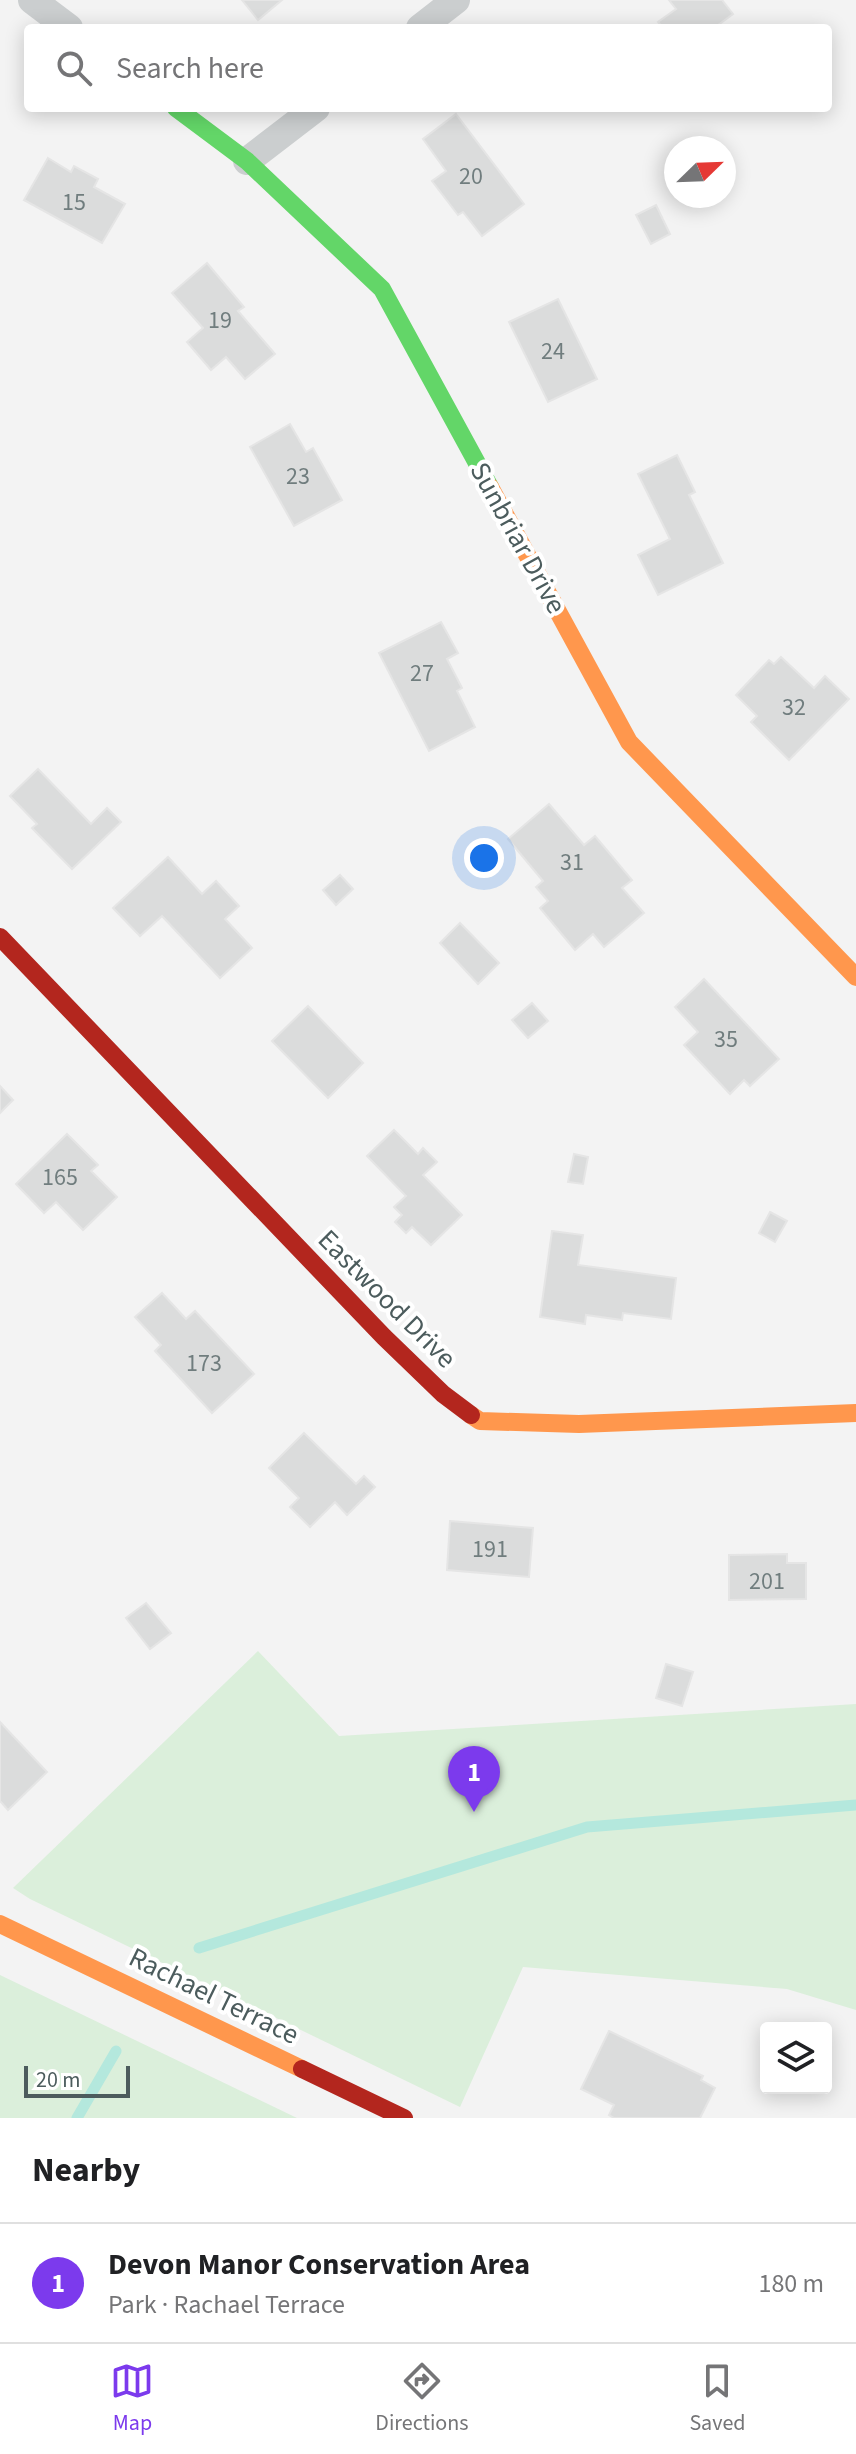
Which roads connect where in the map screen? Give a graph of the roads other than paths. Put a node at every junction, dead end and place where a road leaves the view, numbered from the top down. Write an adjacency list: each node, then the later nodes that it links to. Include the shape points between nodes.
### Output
1 (32, 0): 3 (street)
2 (456, 0): 4 (street)
3 (64, 24)
4 (425, 24)
5 (181, 112): 7 (street, Sunbriar Drive)
6 (311, 112): 7 (street)
7 (247, 161): 9 (street, Sunbriar Drive, via 382,289 629,742)
8 (0, 937): 10 (street, Eastwood Drive, via 384,1337 443,1394 480,1421 579,1424)
9 (856, 977)
10 (856, 1413)
11 (0, 1924): 12 (street, Rachael Terrace)
12 (404, 2118)

